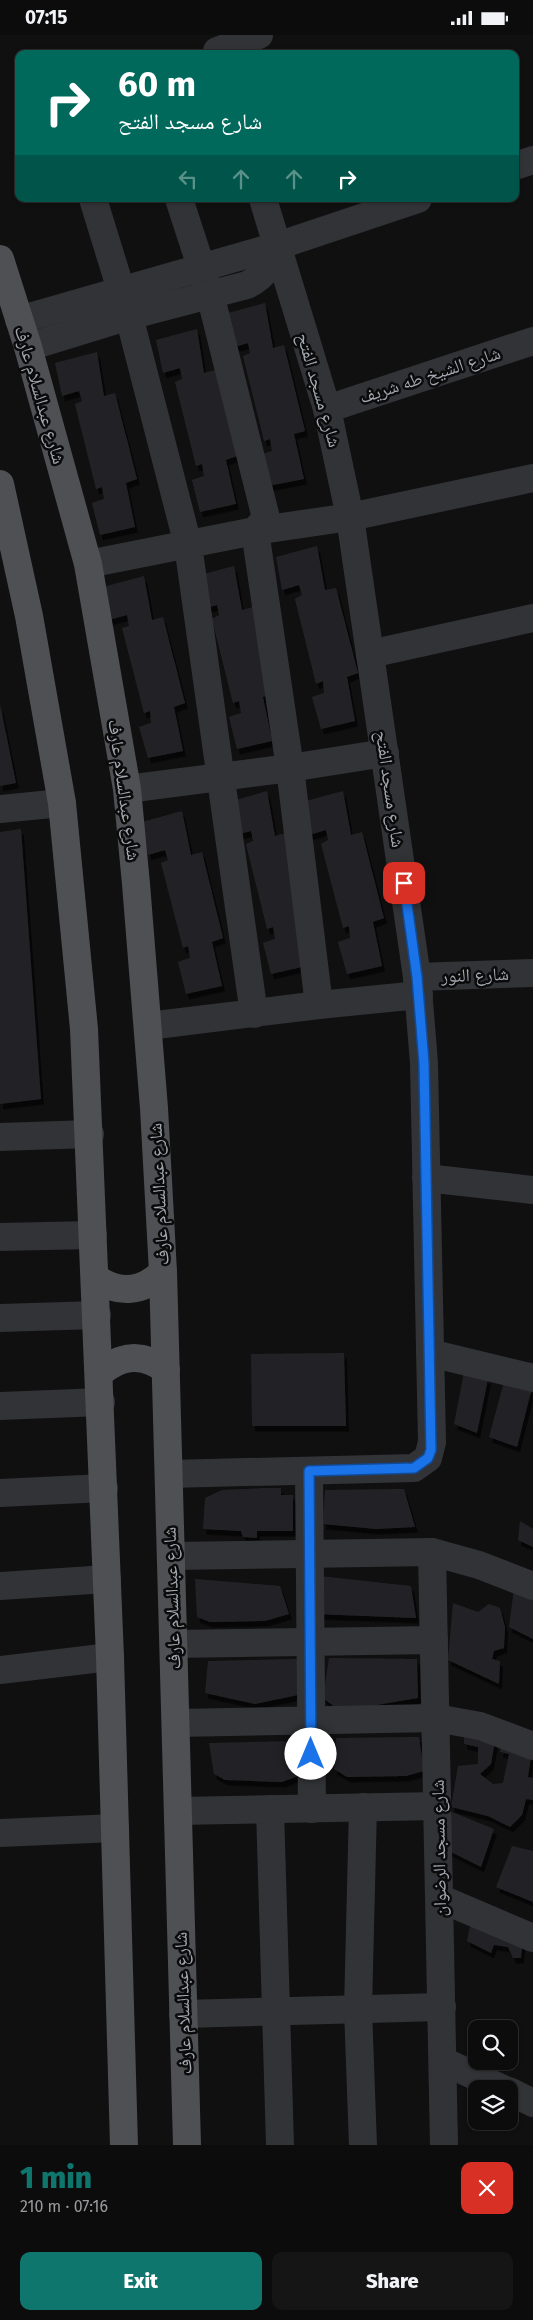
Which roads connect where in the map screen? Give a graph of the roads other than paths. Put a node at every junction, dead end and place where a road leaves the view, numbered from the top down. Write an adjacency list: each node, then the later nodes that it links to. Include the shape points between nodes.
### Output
1 (259, 35): 2 (street)
2 (216, 46)
3 (533, 160): 4 (street)
4 (519, 165)
5 (94, 202): 12 (street)
6 (180, 202): 11 (street)
7 (264, 202): 9 (street, شارع مسجد الفتح)
8 (409, 202): 9 (street)
9 (277, 246): 11 (street); 13 (street, via 271,264 260,278); 18 (street, شارع مسجد الفتح)
10 (0, 259): 15 (main road, شارع عبدالسلام عارف)
11 (200, 268): 12 (street); 13 (street)
12 (121, 290): 15 (street)
13 (210, 295): 14 (street); 22 (street, via 266,519)
14 (129, 316): 17 (street); 23 (street)
15 (19, 320): 17 (main road, شارع عبدالسلام عارف)
16 (533, 341): 18 (street, شارع الشيخ طه شريف)
17 (28, 347): 24 (main road, شارع عبدالسلام عارف)
18 (327, 409): 21 (street, شارع مسجد الفتح)
19 (533, 478): 21 (street)
20 (0, 486): 31 (main road, via 28,616)
21 (350, 517): 22 (street); 26 (street, شارع مسجد الفتح)
22 (256, 531): 23 (street); 28 (street)
23 (188, 545): 24 (street); 29 (street)
24 (88, 565): 30 (main road, شارع عبدالسلام عارف)
25 (533, 618): 26 (street)
26 (370, 654): 27 (street, شارع مسجد الفتح)
27 (385, 753): 28 (street); 34 (street, شارع مسجد الفتح)
28 (290, 768): 29 (street); 35 (street)
29 (222, 777): 30 (street); 36 (street)
30 (127, 789): 37 (main road, شارع عبدالسلام عارف)
31 (62, 803): 32 (street); 38 (main road, via 84,1020)
32 (0, 809)
33 (533, 973): 34 (street, شارع النور)
34 (418, 986): 35 (street, شارع النور); 40 (street, شارع مسجد الفتح, via 424,1063)
35 (319, 1005): 36 (street, شارع النور)
36 (254, 1014): 37 (street, شارع النور)
37 (148, 1026): 44 (main road, شارع عبدالسلام عارف)
38 (90, 1134): 39 (street); 42 (main road)
39 (0, 1137)
40 (426, 1178): 41 (street); 48 (street, شارع مسجد الفتح)
41 (533, 1190)
42 (93, 1235): 43 (street); 45 (main road)
43 (0, 1237)
44 (163, 1272): 45 (main road, via 154,1281 131,1290 106,1286); 49 (main road, شارع عبدالسلام عارف)
45 (96, 1278): 46 (main road)
46 (97, 1315): 47 (street); 50 (main road)
47 (0, 1318)
48 (430, 1353): 51 (street); 54 (street, شارع مسجد الفتح, via 432,1442 428,1458 422,1464 406,1469)
49 (166, 1370): 50 (main road, via 144,1358 132,1357 108,1365); 55 (main road, شارع عبدالسلام عارف)
50 (99, 1374): 52 (main road)
51 (533, 1378)
52 (100, 1402): 53 (street); 56 (main road)
53 (0, 1406)
54 (309, 1471): 55 (street, شارع مسجد الفتح); 59 (street)
55 (169, 1474): 60 (main road, شارع عبدالسلام عارف)
56 (104, 1488): 57 (street); 61 (main road)
57 (0, 1493)
58 (432, 1552): 59 (street); 63 (street, via 479,1565); 64 (street, شارع مسجد الرضوان)
59 (310, 1553): 60 (street); 65 (street)
60 (171, 1556): 66 (main road, شارع عبدالسلام عارف)
61 (107, 1579): 62 (street); 67 (main road)
62 (0, 1586)
63 (533, 1586)
64 (434, 1640): 65 (street); 69 (street, شارع مسجد الرضوان)
65 (310, 1642): 66 (street); 70 (street)
66 (174, 1644): 71 (main road, شارع عبدالسلام عارف)
67 (110, 1657): 68 (street); 78 (main road)
68 (0, 1670)
69 (436, 1718): 70 (street); 72 (street, via 480,1726); 73 (street, شارع مسجد الرضوان)
70 (311, 1721): 71 (street); 76 (street)
71 (176, 1723): 77 (main road, شارع عبدالسلام عارف)
72 (533, 1746)
73 (438, 1806): 74 (street); 80 (street, شارع مسجد الرضوان)
74 (363, 1807): 76 (street); 83 (street)
75 (270, 1809): 76 (street); 77 (street); 84 (street)
76 (312, 1809)
77 (178, 1811): 85 (main road, شارع عبدالسلام عارف)
78 (115, 1828): 79 (street); 90 (main road)
79 (0, 1833)
80 (439, 1898): 81 (street); 82 (street, شارع مسجد الرضوان)
81 (533, 1938)
82 (442, 2007): 83 (street); 86 (street, شارع مسجد الرضوان)
83 (358, 2009): 84 (street); 93 (street)
84 (276, 2012): 85 (street); 92 (street)
85 (184, 2014): 91 (main road, شارع عبدالسلام عارف)
86 (443, 2061): 87 (street); 94 (street, شارع مسجد الرضوان)
87 (484, 2080)
88 (518, 2096): 89 (street)
89 (533, 2103)
90 (124, 2145)
91 (187, 2145)
92 (280, 2145)
93 (363, 2145)
94 (444, 2145)

